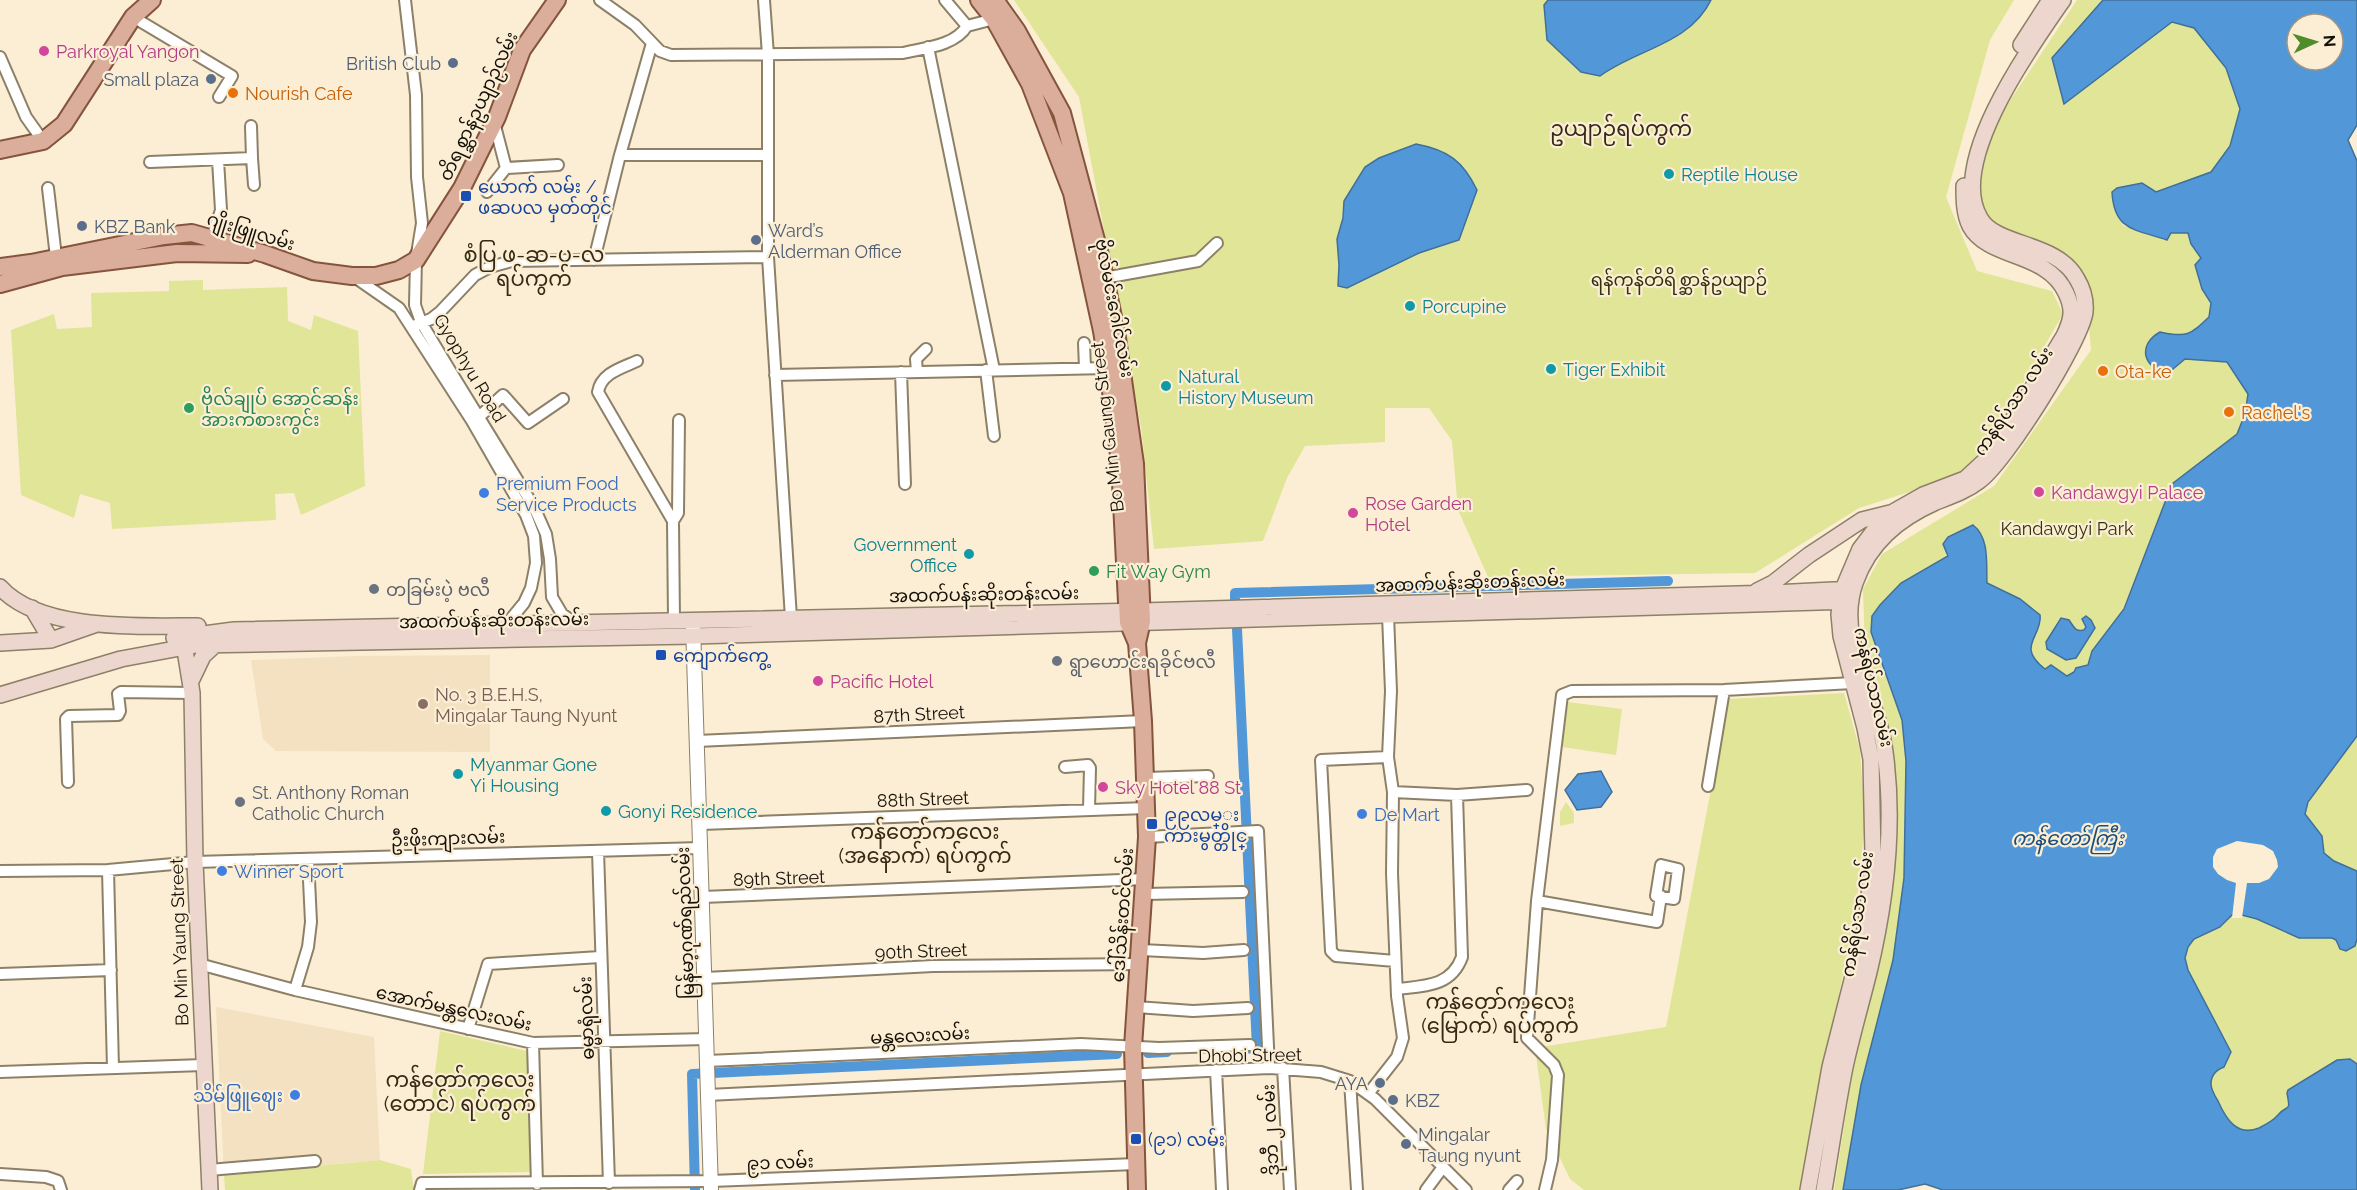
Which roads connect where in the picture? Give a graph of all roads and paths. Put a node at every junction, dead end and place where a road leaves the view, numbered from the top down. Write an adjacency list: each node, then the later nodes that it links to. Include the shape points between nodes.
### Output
1 (405, 0): 38 (street, Gyophyu Road, via 416,95 422,223)
2 (557, 0): 19 (main road, တိရစ္ဆာန်ဥယျာဉ်လမ်း, via 522,50)
3 (600, 0): 14 (street, via 635,25)
4 (764, 0): 16 (street)
5 (945, 0): 12 (street)
6 (980, 0): 10 (main road, ဗိုလ်မင်းဂေါင်လမ်း)
7 (2050, 0): 13 (main road)
8 (2063, 0): 13 (main road, ကန်ရိပ်သာ လမ်း)
9 (151, 1): 11 (main road)
10 (996, 8): 12 (street); 42 (main road, Bo Min Gaung Street, via 1017,31 1062,113); 48 (main road, ဗိုလ်မင်းဂေါင်လမ်း, via 1072,193)
11 (133, 17): 18 (street, via 232,76); 21 (main road, via 64,124)
12 (967, 26): 15 (street, via 961,35)
13 (2038, 27): 59 (main road, ကန်ရိပ်သာ လမ်း, via 1987,126 1974,162 1972,196 1980,219 1992,232 2052,254 2072,270 2070,282 2085,298 2085,314 2063,364 1984,479 1964,491)
14 (652, 43): 16 (street, via 671,55); 23 (street)
15 (928, 47): 16 (street, via 903,53); 50 (street)
16 (768, 55): 24 (street)
17 (0, 57): 21 (street, via 26,117)
18 (219, 97)
19 (494, 122): 29 (street); 38 (main road, တိရစ္ဆာန်ဥယျာဉ်လမ်း, via 462,188)
20 (251, 126): 25 (street)
21 (44, 141): 22 (main road)
22 (0, 150)
23 (620, 154): 24 (street); 39 (street)
24 (768, 155): 36 (street)
25 (252, 158): 26 (street); 30 (street)
26 (218, 160): 27 (street); 33 (street, via 221,210)
27 (150, 162)
28 (558, 165): 29 (street)
29 (506, 168): 32 (street)
30 (254, 185)
31 (48, 188): 37 (street)
32 (486, 192)
33 (212, 238): 35 (main road, ဂျိုးဖြူလမ်း); 37 (main road, ဂျိုးဖြူလမ်း, via 192,233 164,236)
34 (1217, 243): 42 (street, via 1198,261)
35 (265, 254): 41 (main road, ဂျိုးဖြူလမ်း, via 313,271); 43 (main road, via 177,253 62,267)
36 (768, 257): 39 (street); 53 (street)
37 (56, 258): 40 (main road, ဂျိုးဖြူလမ်း)
38 (416, 260): 41 (main road, ဂျိုးဖြူလမ်း, via 376,276); 44 (street, Gyophyu Road)
39 (594, 260): 44 (street, via 512,261 490,267 475,275 440,312)
40 (0, 267)
41 (352, 276): 44 (street, Gyophyu Road)
42 (1104, 278): 48 (main road, Bo Min Gaung Street)
43 (0, 284)
44 (417, 325): 55 (street, Gyophyu Road); 75 (street, Gyophyu Road, via 526,515 534,536 536,563 531,588)
45 (1084, 343): 49 (street)
46 (926, 349): 52 (street, via 916,359)
47 (637, 361): 61 (street, via 609,374 599,384 598,392)
48 (1111, 361): 49 (street); 68 (main road, ဗိုလ်မင်းဂေါင်လမ်း); 68 (main road, Bo Min Gaung Street, via 1136,465 1139,551)
49 (1085, 368): 50 (street)
50 (990, 370): 52 (street); 57 (street)
51 (901, 372): 52 (street); 53 (street); 58 (street)
52 (917, 372)
53 (774, 375): 69 (street)
54 (563, 399): 55 (street, via 528,423 503,395)
55 (480, 416): 72 (street, Gyophyu Road, via 534,507 546,534 552,597 562,614)
56 (680, 420): 61 (street, via 678,513)
57 (994, 436)
58 (905, 484)
59 (1926, 501): 60 (main road, ကန်ရိပ်သာလမ်း); 64 (main road, ကန်ရိပ်သာ လမ်း, via 1879,542)
60 (1893, 512): 63 (main road, via 1862,520 1773,583); 64 (main road, ကန်ရိပ်သာလမ်း, via 1860,549)
61 (673, 521): 70 (street)
62 (0, 587): 66 (main road)
63 (1750, 594): 64 (main road, အထက်ပန်းဆိုးတန်းလမ်း); 65 (main road, အထက်ပန်းဆိုးတန်းလမ်း)
64 (1847, 595): 65 (main road, အထက်ပန်းဆိုးတန်းလမ်း); 81 (main road, ကန်ရိပ်သာလမ်း, via 1841,636); 159 (main road, ကန်ရိပ်သာ လမ်း, via 1852,636 1885,751 1887,864)
65 (1703, 600): 67 (main road, အထက်ပန်းဆိုးတန်းလမ်း)
66 (32, 608): 74 (main road); 78 (main road)
67 (1388, 609): 68 (main road, အထက်ပန်းဆိုးတန်းလမ်း); 87 (street)
68 (1135, 616): 73 (main road, အထက်ပန်းဆိုးတန်းလမ်း); 85 (main road, ဒေါ်သိန်းတင်လမ်း)
69 (791, 618): 71 (main road, အထက်ပန်းဆိုးတန်းလမ်း); 73 (main road, အထက်ပန်းဆိုးတန်းလမ်း)
70 (674, 620): 71 (main road, အထက်ပန်းဆိုးတန်းလမ်း); 72 (main road, အထက်ပန်းဆိုးတန်းလမ်း)
71 (693, 620): 77 (street, မြန်မာ့ဂုဏ်ရည်လမ်း)
72 (575, 623): 75 (main road, အထက်ပန်းဆိုးတန်းလမ်း)
73 (871, 623): 77 (main road, အထက်ပန်းဆိုးတန်းလမ်း)
74 (94, 625): 76 (main road); 78 (main road)
75 (505, 626): 76 (main road, အထက်ပန်းဆိုးတန်းလမ်း, via 234,630)
76 (183, 636): 80 (main road, အထက်ပန်းဆိုးတန်းလမ်း); 82 (main road, Bo Min Yaung Street); 84 (main road, အထက်ပန်းဆိုးတန်းလမ်း, via 119,660)
77 (694, 636): 80 (main road, အထက်ပန်းဆိုးတန်းလမ်း); 86 (street, မြန်မာ့ဂုဏ်ရည်လမ်း)
78 (51, 640): 79 (main road)
79 (0, 643)
80 (216, 644): 82 (main road, via 203,656)
81 (1853, 683): 83 (street); 158 (main road, ကန်ရိပ်သာလမ်း, via 1871,759 1871,880 1866,925 1830,1068)
82 (191, 687): 91 (street, via 121,692 118,715 69,716); 103 (main road, Bo Min Yaung Street)
83 (1724, 690): 92 (street); 110 (street, via 1572,691 1562,695)
84 (0, 694)
85 (1143, 721): 86 (street, 87th Street); 90 (main road, ဒေါ်သိန်းတင်လမ်း)
86 (698, 741): 98 (street, မြန်မာ့ဂုဏ်ရည်လမ်း)
87 (1388, 757): 94 (street); 114 (street, via 1322,760 1322,770 1330,951 1336,956)
88 (1065, 767): 97 (street, via 1090,768)
89 (1208, 776): 90 (street)
90 (1146, 778): 96 (main road, ဒေါ်သိန်းတင်လမ်း)
91 (68, 782)
92 (1708, 786)
93 (1527, 790): 95 (street)
94 (1393, 792): 95 (street); 114 (street)
95 (1457, 795): 119 (street, via 1462,957 1453,974 1442,981)
96 (1146, 808): 97 (street, 88th Street); 99 (main road, ဒေါ်သိန်းတင်လမ်း)
97 (1089, 809): 98 (street, 88th Street)
98 (700, 824): 100 (street, မြန်မာ့ဂုဏ်ရည်လမ်း)
99 (1147, 837): 106 (main road, ဒေါ်သိန်းတင်လမ်း); 132 (street, via 1258,831)
100 (701, 848): 101 (street, ဦးဖိုးကျားလမ်း); 109 (street, မြန်မာ့ဂုဏ်ရည်လမ်း)
101 (598, 851): 102 (street, ဦးဖိုးကျားလမ်း); 112 (street, ဓမ္မာရုံလမ်း)
102 (308, 859): 103 (street, ဦးဖိုးကျားလမ်း); 120 (street, via 311,922)
103 (195, 862): 104 (street, ဦးဖိုးကျားလမ်း); 115 (main road, Bo Min Yaung Street)
104 (108, 870): 105 (street, ဦးဖိုးကျားလမ်း); 116 (street)
105 (0, 871)
106 (1145, 886): 107 (street, 89th Street); 109 (street, 89th Street); 113 (main road, ဒေါ်သိန်းတင်လမ်း)
107 (1243, 892)
108 (1661, 896): 110 (street, via 1657,922)
109 (703, 897): 118 (street, မြန်မာ့ဂုဏ်ရည်လမ်း)
110 (1537, 901): 157 (street, via 1527,1038 1554,1065 1558,1075 1552,1160)
111 (1244, 950): 113 (street, 90th Street)
112 (600, 957): 123 (street, via 488,964); 126 (street, ဓမ္မာရုံလမ်း)
113 (1140, 957): 118 (street, 90th Street); 121 (main road, ဒေါ်သိန်းတင်လမ်း)
114 (1395, 961): 119 (street)
115 (199, 964): 120 (street, အောက်မန္တလေးလမ်း); 130 (main road, Bo Min Yaung Street)
116 (111, 970): 117 (street); 131 (street)
117 (0, 974)
118 (705, 978): 124 (street, မြန်မာ့ဂုဏ်ရည်လမ်း)
119 (1397, 989): 138 (street, via 1403,1038 1397,1058)
120 (295, 990): 123 (street, အောက်မန္တလေးလမ်း)
121 (1136, 1007): 122 (street, via 1193,1011); 128 (main road, ဒေါ်သိန်းတင်လမ်း)
122 (1248, 1008)
123 (468, 1029): 125 (street, အောက်မန္တလေးလမ်း)
124 (707, 1039): 126 (street, အောက်မန္တလေးလမ်း); 129 (street, မြန်မာ့ဂုဏ်ရည်လမ်း)
125 (533, 1043): 126 (street, အောက်မန္တလေးလမ်း); 146 (street)
126 (603, 1043): 145 (street, ဓမ္မာရုံလမ်း)
127 (1250, 1045): 128 (street, မန္တလေးလမ်း)
128 (1133, 1047): 129 (street, မန္တလေးလမ်း, via 1081,1044); 136 (main road, ဒေါ်သိန်းတင်လမ်း)
129 (708, 1061): 139 (street, မြန်မာ့ဂုဏ်ရည်လမ်း)
130 (203, 1065): 131 (street); 143 (main road, Bo Min Yaung Street)
131 (112, 1068): 135 (street)
132 (1269, 1068): 133 (street, Dhobi Street); 134 (street, Dhobi Street)
133 (1283, 1068): 137 (street, Dhobi Street, via 1321,1071); 153 (street, ဒိုဘီ ၂ လမ်း)
134 (1216, 1070): 136 (street, Dhobi Street); 152 (street)
135 (0, 1072)
136 (1132, 1076): 139 (street); 141 (main road, ဒေါ်သိန်းတင်လမ်း)
137 (1350, 1081): 138 (street, Dhobi Street); 154 (street)
138 (1368, 1094): 142 (street, Dhobi Street)
139 (708, 1095): 148 (street, မြန်မာ့ဂုဏ်ရည်လမ်း)
140 (315, 1161): 143 (street)
141 (1136, 1164): 148 (street, ၉၁ လမ်း); 151 (main road, ဒေါ်သိန်းတင်လမ်း)
142 (1443, 1167): 155 (street); 156 (street, Dhobi Street)
143 (209, 1170): 150 (main road, Bo Min Yaung Street)
144 (0, 1174): 149 (street, via 46,1177 58,1182)
145 (609, 1183): 146 (street, ၉၁ လမ်း); 148 (street, ၉၁ လမ်း)
146 (537, 1184): 147 (street, ၉၁ လမ်း)
147 (423, 1186)
148 (711, 1186)
149 (61, 1190)
150 (210, 1190)
151 (1137, 1190)
152 (1222, 1190)
153 (1290, 1190)
154 (1357, 1190)
155 (1425, 1190)
156 (1466, 1190)
157 (1545, 1190)
158 (1808, 1190)
159 (1824, 1190)

